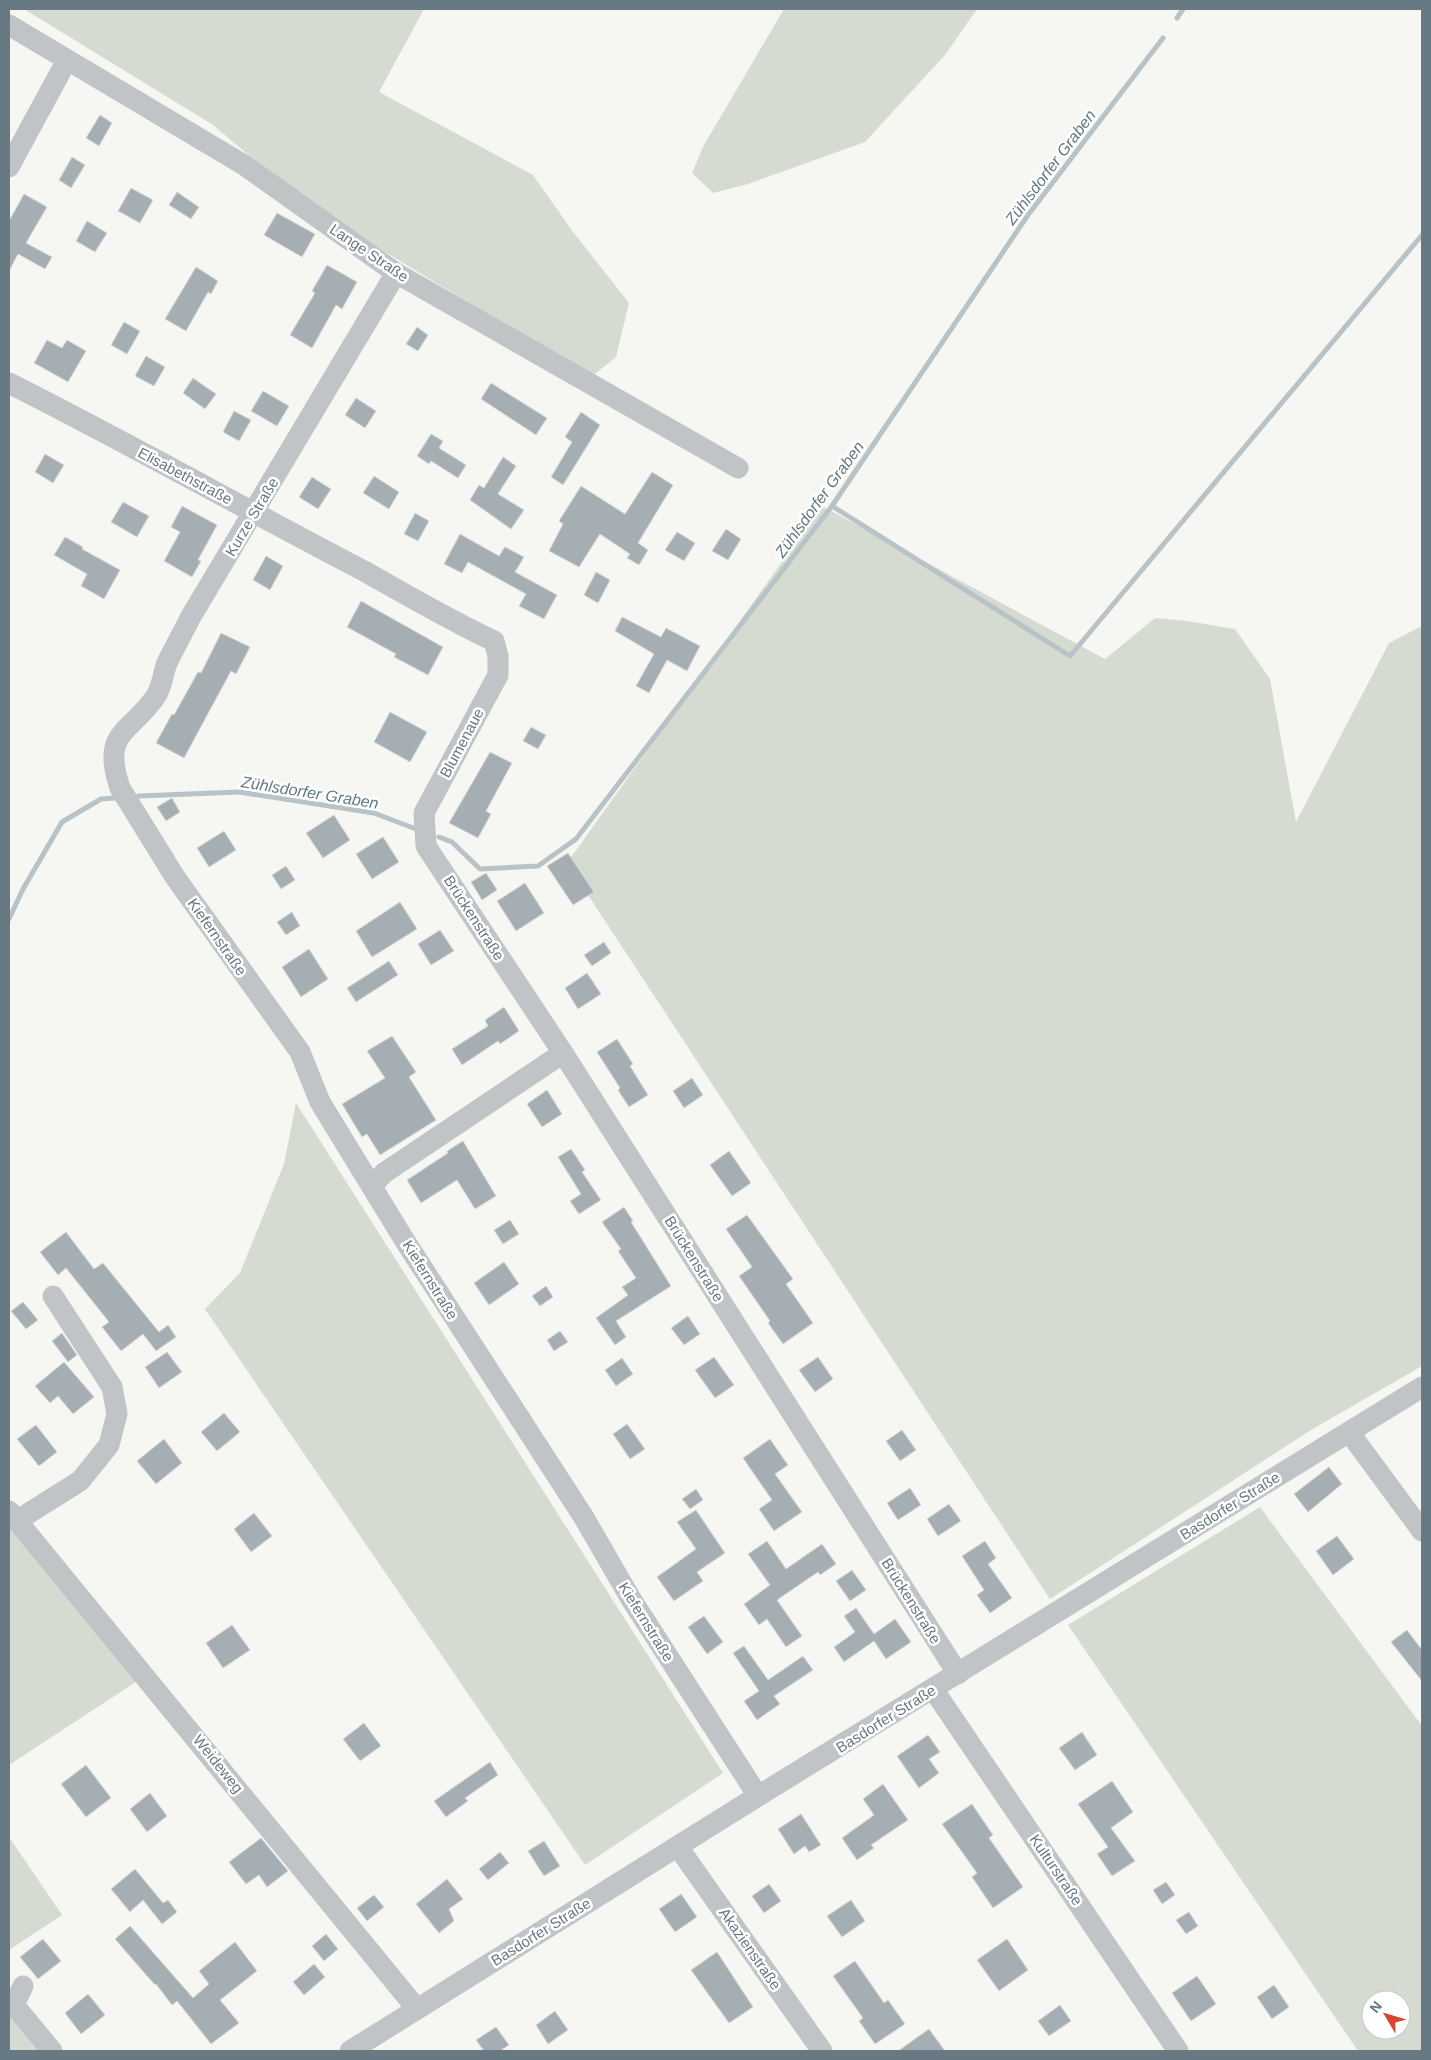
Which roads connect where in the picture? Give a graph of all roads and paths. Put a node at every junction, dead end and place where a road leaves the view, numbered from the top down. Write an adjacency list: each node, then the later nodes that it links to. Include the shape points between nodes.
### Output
1 (9, 25): 2 (street, Lange Straße)
2 (67, 60): 3 (street); 4 (street, Lange Straße, via 244,165)
3 (9, 167)
4 (396, 274): 6 (street, Lange Straße); 7 (street, Kurze Straße)
5 (9, 383): 7 (street, Elisabethstraße)
6 (738, 468)
7 (254, 514): 8 (street, Elisabethstraße); 9 (street, Kurze Straße, via 190,618 167,665 157,695 118,737)
8 (494, 641): 10 (street, Blumenaue, via 498,675 424,813)
9 (113, 760): 12 (street, Kiefernstraße, via 120,788 134,812 300,1052 320,1102)
10 (426, 846): 11 (street, Brückenstraße)
11 (563, 1053): 12 (street, via 384,1173); 18 (street, Brückenstraße)
12 (372, 1186): 20 (street, Kiefernstraße, via 583,1516 630,1599)
13 (53, 1296): 16 (street, via 112,1387 117,1414 108,1445 80,1481)
14 (1422, 1388): 15 (street, Basdorfer Straße)
15 (1349, 1432): 17 (street); 18 (street, Basdorfer Straße)
16 (13, 1515): 23 (street, Weideweg)
17 (1422, 1531)
18 (958, 1674): 19 (street, Basdorfer Straße)
19 (933, 1689): 20 (street, Basdorfer Straße); 27 (street, Kulturstraße)
20 (758, 1796): 21 (street, Basdorfer Straße)
21 (678, 1847): 23 (street, Basdorfer Straße); 26 (street, Akazienstraße)
22 (23, 1986): 24 (street, via 14,2005)
23 (417, 2009): 25 (street, Basdorfer Straße)
24 (52, 2051)
25 (350, 2051)
26 (822, 2051)
27 (1178, 2051)

